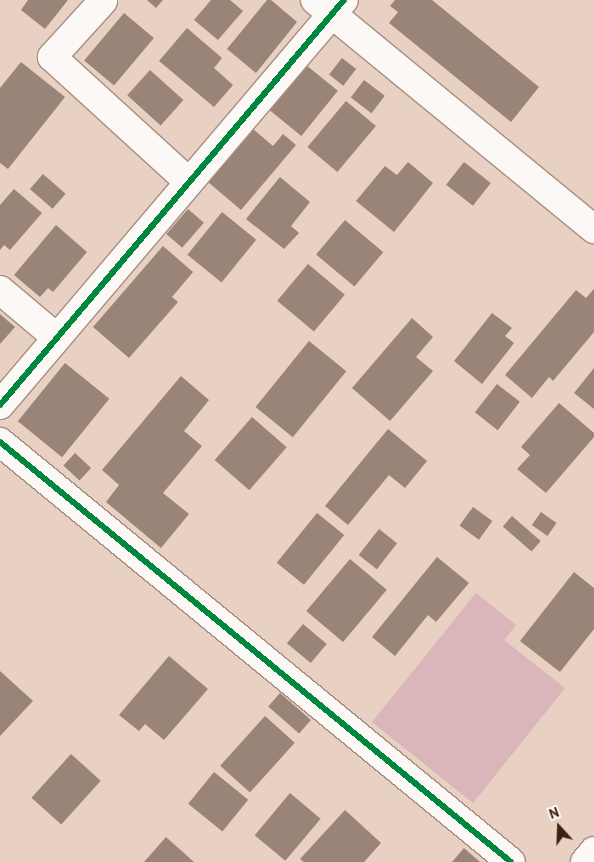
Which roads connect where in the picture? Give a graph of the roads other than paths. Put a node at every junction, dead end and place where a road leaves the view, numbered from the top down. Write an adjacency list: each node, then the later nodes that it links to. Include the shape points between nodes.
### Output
1 (102, 0): 3 (street, via 52,57)
2 (330, 5): 3 (street); 4 (street)
3 (189, 182): 6 (street)
4 (594, 230)
5 (0, 290): 6 (street)
6 (56, 337): 7 (street)
7 (0, 405)
8 (0, 442): 10 (street)
9 (594, 851): 11 (street)
10 (511, 862)
11 (585, 862)

